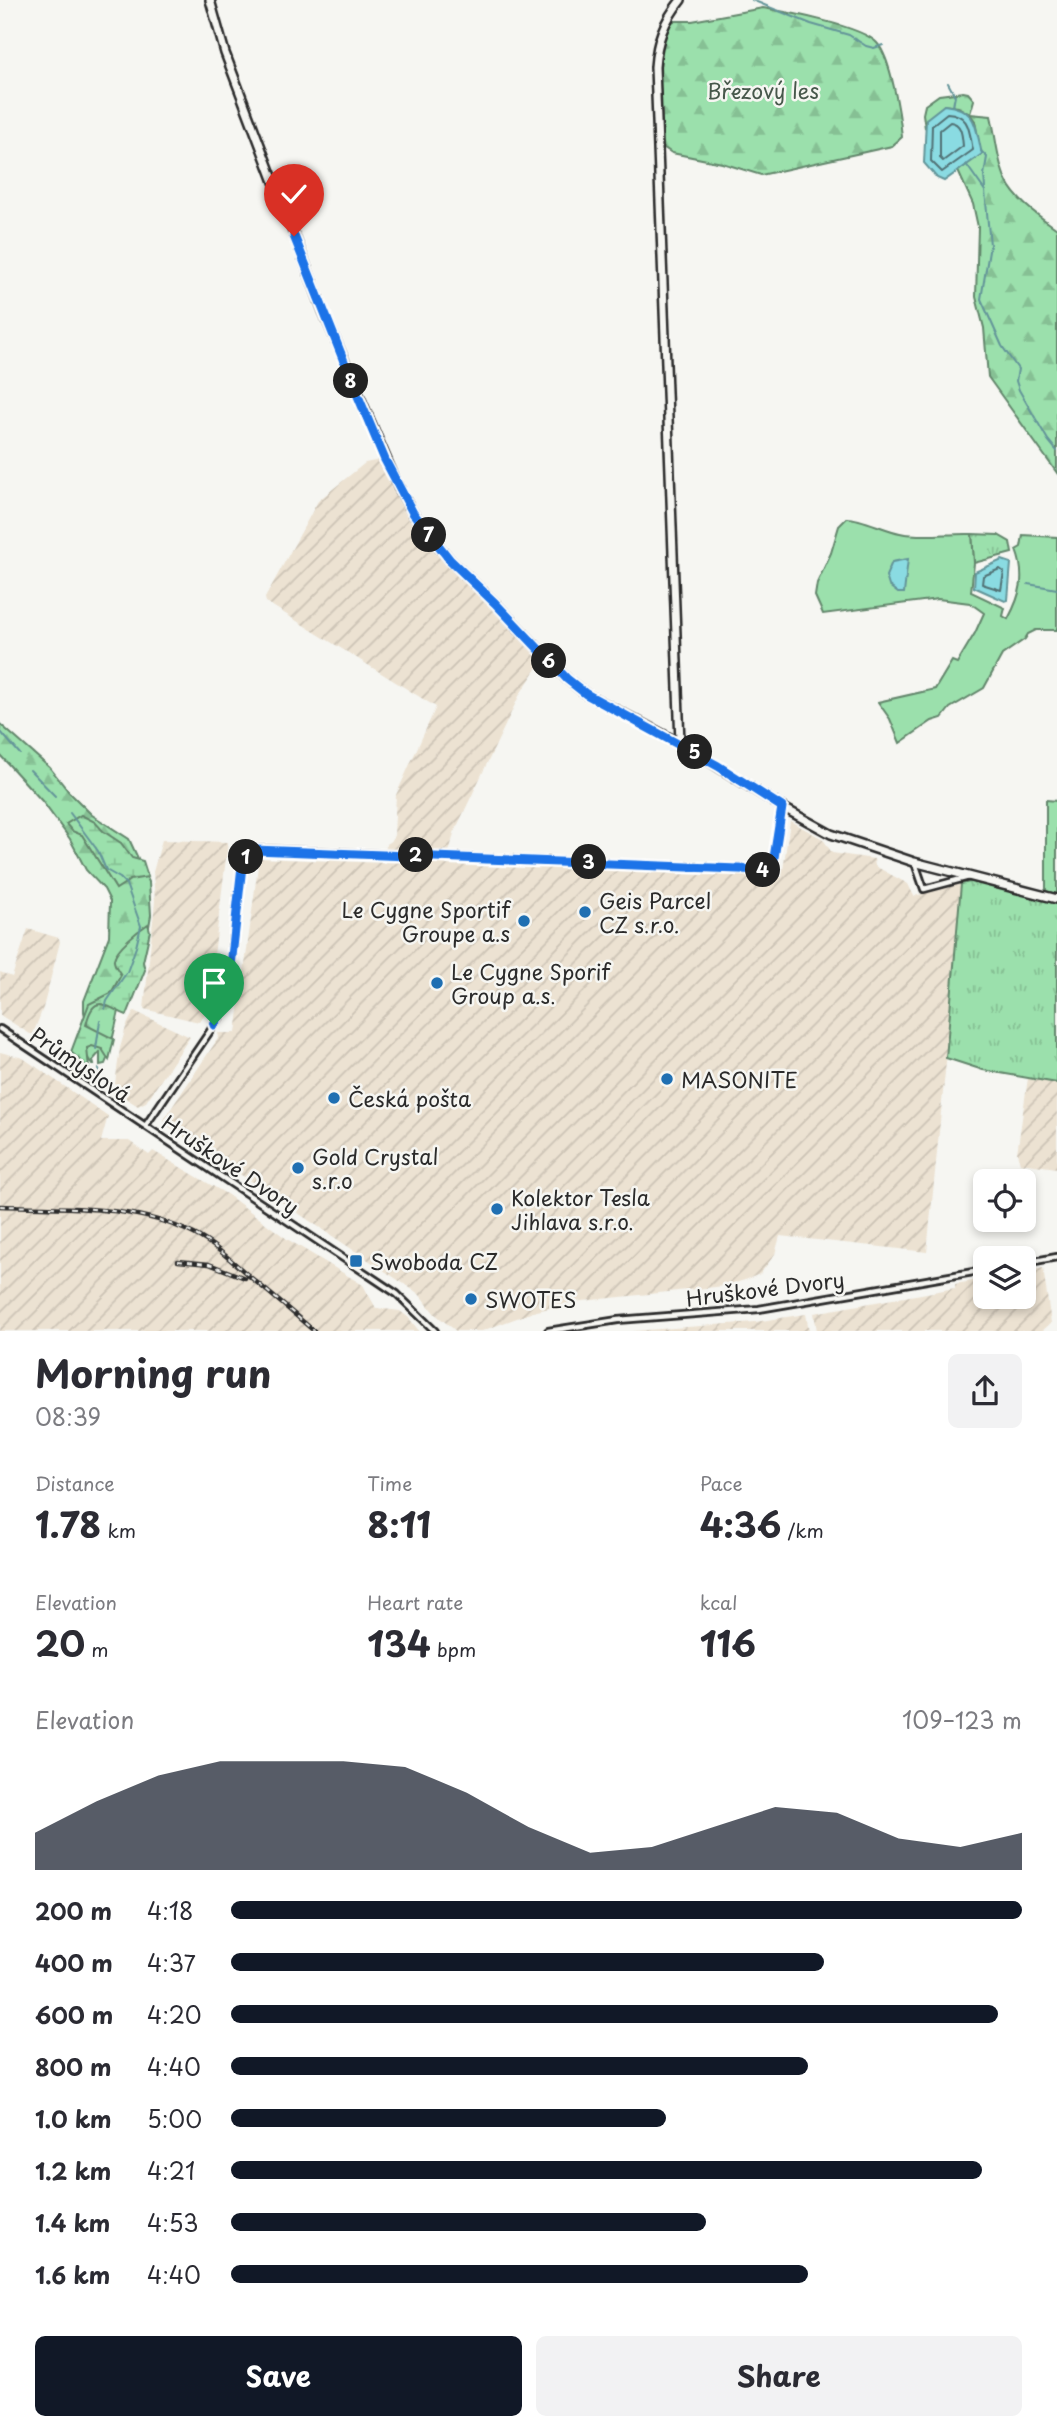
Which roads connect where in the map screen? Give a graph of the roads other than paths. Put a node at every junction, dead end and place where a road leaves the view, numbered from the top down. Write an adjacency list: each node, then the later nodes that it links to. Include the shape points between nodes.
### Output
1 (210, 0): 3 (street, via 225,52 324,313 380,448 413,513 450,560 567,679)
2 (681, 0): 3 (street, via 657,40 655,67)
3 (680, 744): 4 (street)
4 (782, 807): 5 (street, via 840,838); 9 (street, Hruškové Dvory, via 773,864 764,870 250,851 241,872 227,1002)
5 (914, 862): 6 (street); 6 (street, via 924,889)
6 (974, 876): 7 (street)
7 (1057, 899)
8 (0, 1029): 9 (street, Průmyslová)
9 (146, 1125): 13 (street, Hruškové Dvory, via 397,1294)
10 (1057, 1257): 11 (street)
11 (1036, 1261)
12 (973, 1272): 14 (street, Hruškové Dvory, via 759,1309 605,1321)
13 (435, 1331)
14 (548, 1331)

